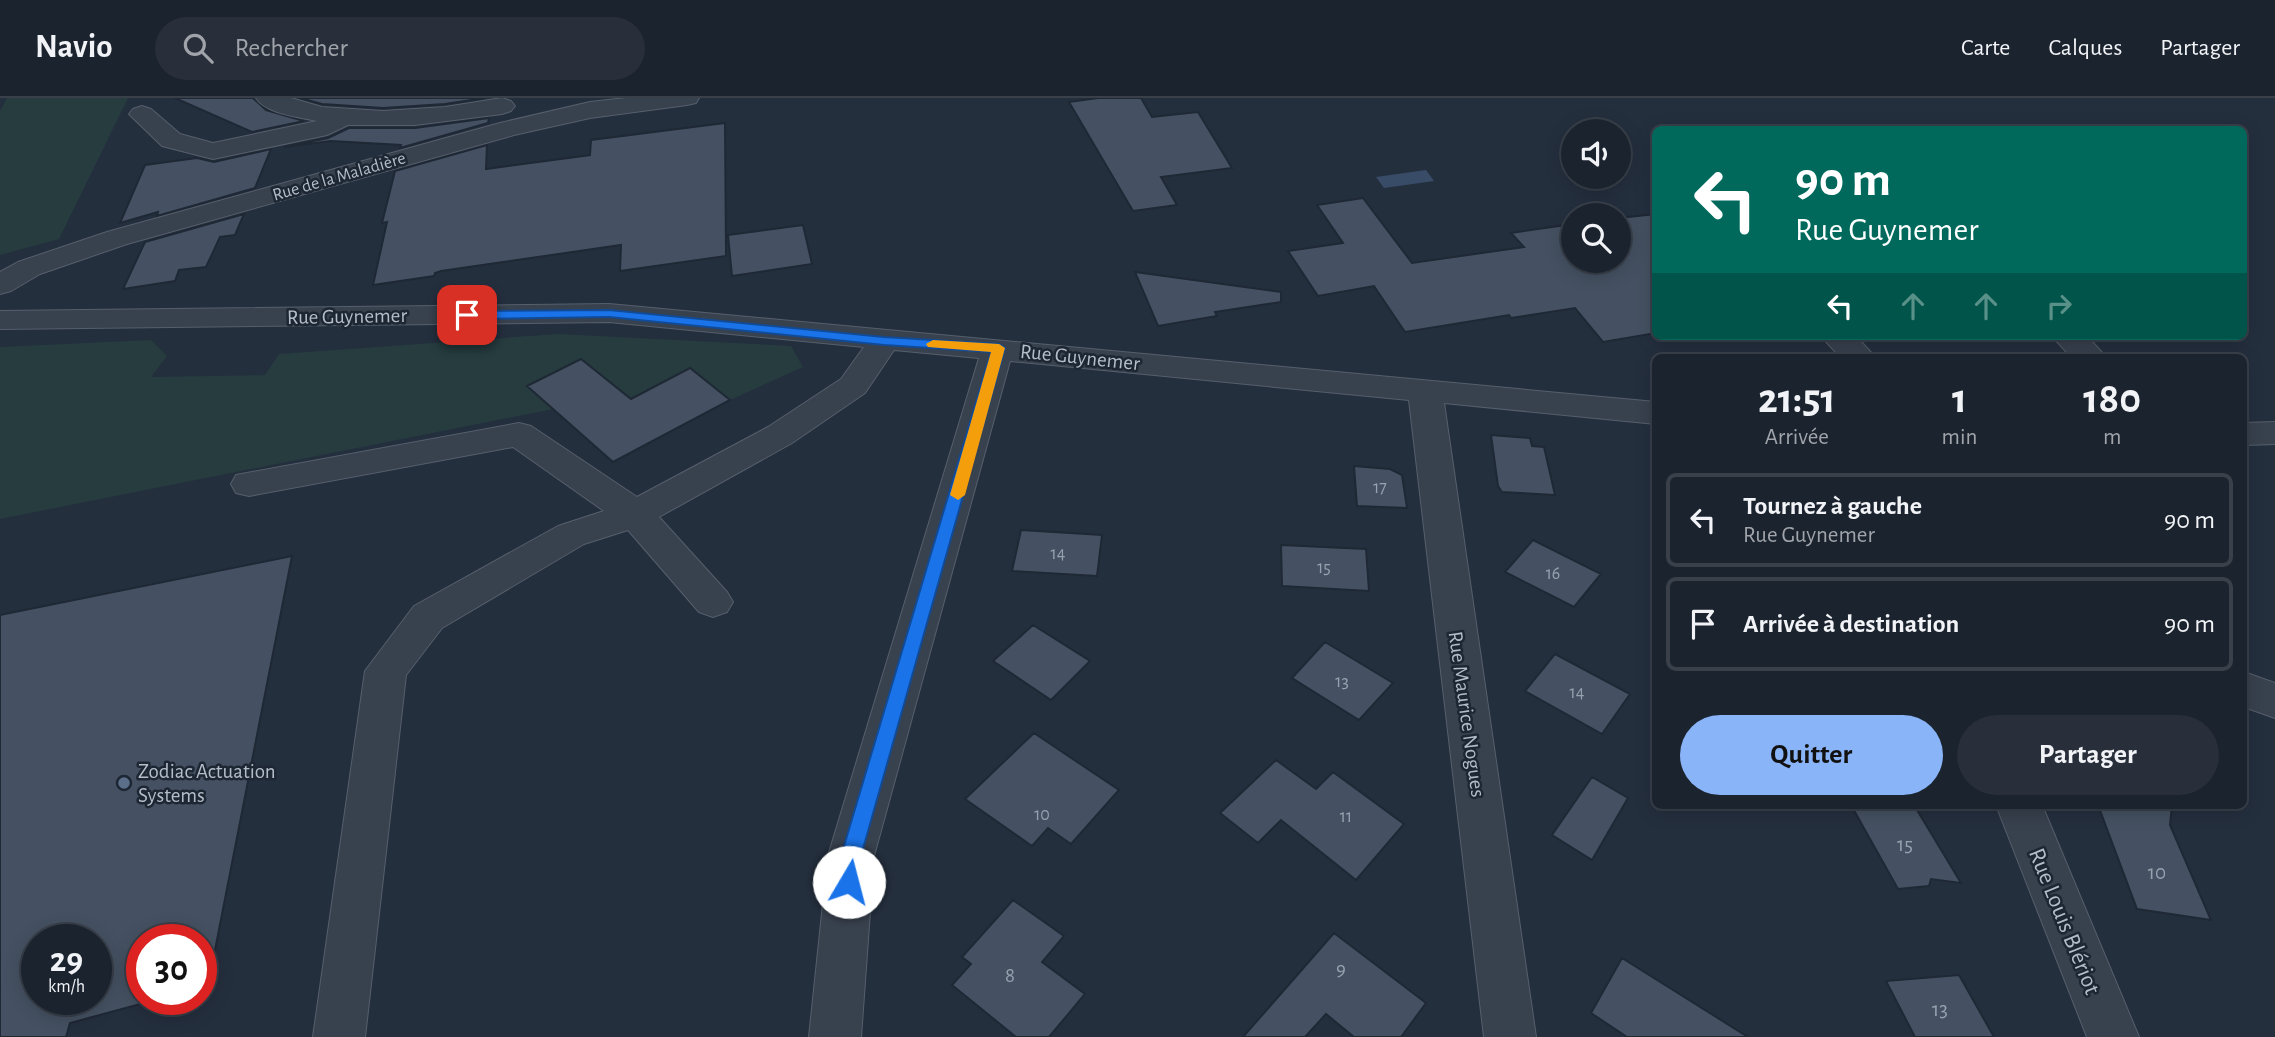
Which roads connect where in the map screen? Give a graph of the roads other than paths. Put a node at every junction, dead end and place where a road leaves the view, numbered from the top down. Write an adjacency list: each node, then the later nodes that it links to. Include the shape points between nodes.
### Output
1 (268, 98): 5 (street, via 291,109)
2 (687, 98): 3 (street, Rue de la Maladière, via 590,110)
3 (508, 111): 5 (street, via 446,117); 6 (street, Rue de la Maladière, via 29,268)
4 (142, 114): 5 (street, via 171,140 213,151 317,130)
5 (350, 116)
6 (0, 285)
7 (0, 320): 10 (street, Rue Guynemer, via 609,313)
8 (1841, 340): 12 (street)
9 (2072, 340): 13 (street)
10 (884, 341): 11 (street, Rue Guynemer); 19 (street, via 853,386 780,435)
11 (999, 348): 14 (street, Rue Guynemer); 25 (street, via 851,856)
12 (1856, 354)
13 (2087, 354)
14 (1425, 391): 15 (street, Rue Guynemer); 26 (street, Rue Maurice Nogues)
15 (1652, 413)
16 (2275, 433): 17 (street)
17 (2247, 434)
18 (249, 484): 19 (street, via 519,434)
19 (635, 514): 20 (street); 24 (street, via 571,535 428,617 386,671)
20 (713, 602)
21 (2247, 690): 22 (street)
22 (2275, 701)
23 (2021, 809): 27 (street, Rue Louis Blériot)
24 (339, 1037)
25 (835, 1037)
26 (1510, 1037)
27 (2113, 1037)

